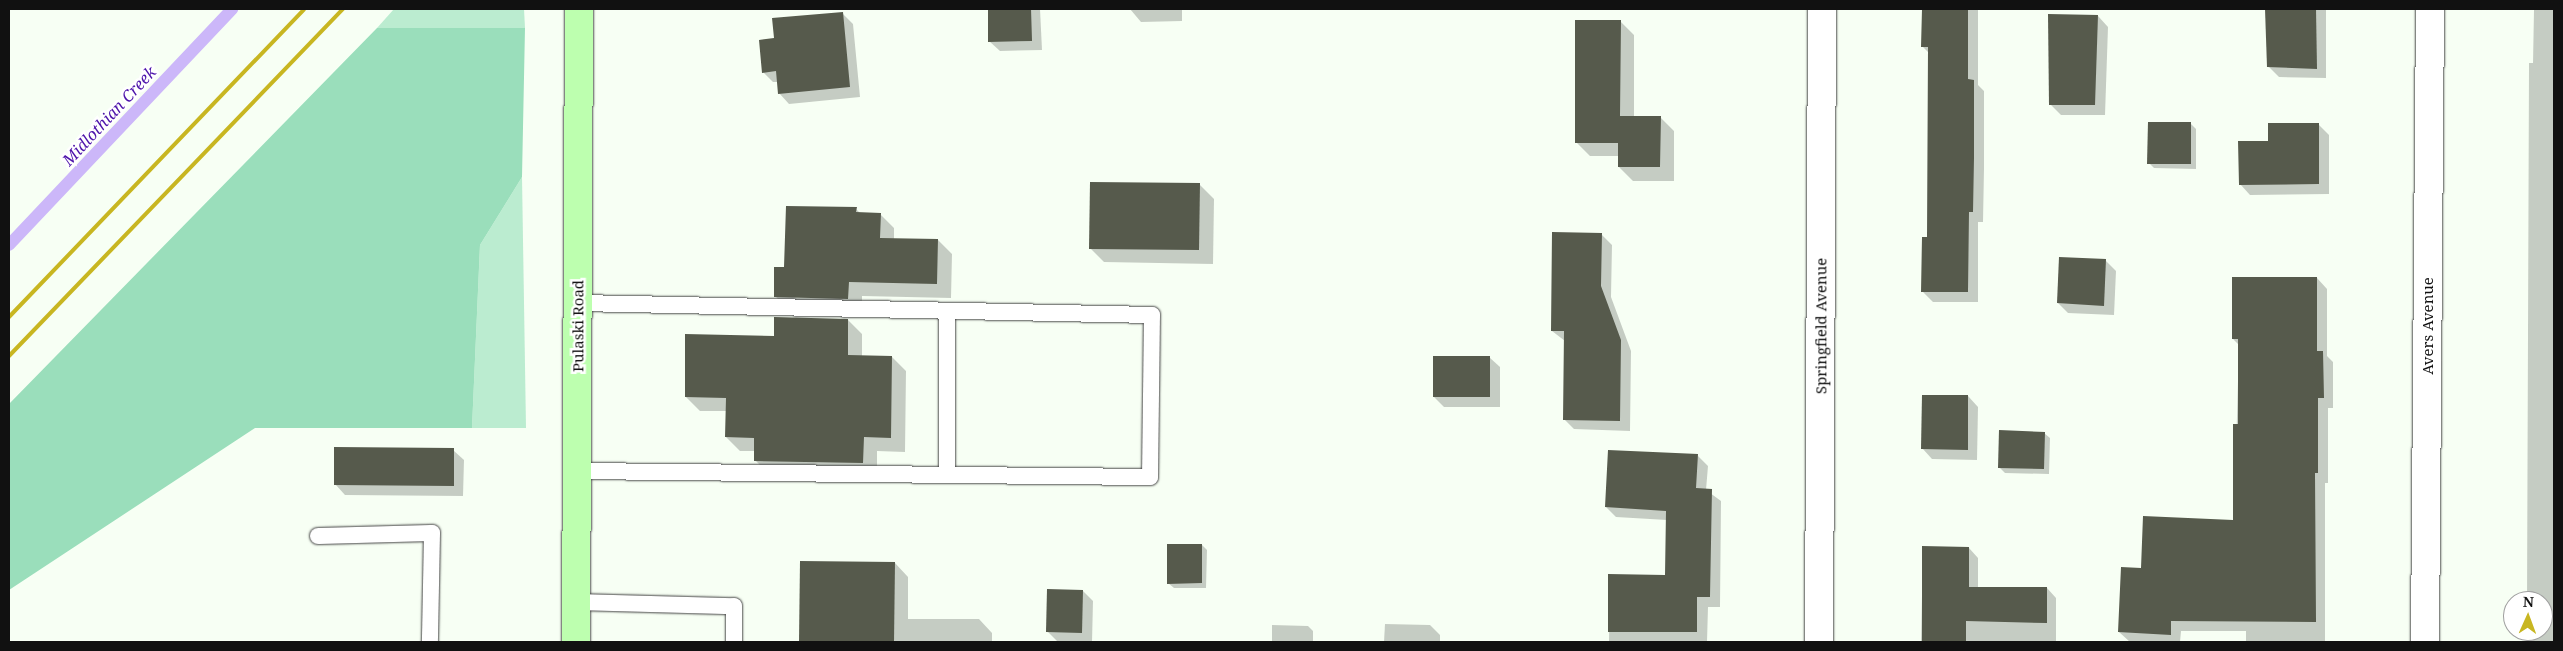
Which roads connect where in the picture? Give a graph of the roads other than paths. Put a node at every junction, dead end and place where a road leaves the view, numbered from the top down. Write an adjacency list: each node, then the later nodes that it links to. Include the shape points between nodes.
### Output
1 (579, 9): 4 (main road, Pulaski Road)
2 (1822, 9): 13 (street, Springfield Avenue)
3 (2430, 9): 14 (street, Avers Avenue)
4 (578, 303): 5 (lane); 6 (main road, Pulaski Road)
5 (947, 311): 7 (lane); 7 (lane, via 1152,314 1152,324 1150,477)
6 (577, 471): 7 (lane); 9 (main road, Pulaski Road)
7 (946, 475)
8 (318, 536): 10 (lane, via 432,533)
9 (576, 602): 11 (main road, Pulaski Road); 12 (lane, via 734,606)
10 (430, 642)
11 (576, 642)
12 (734, 642)
13 (1819, 642)
14 (2425, 642)

